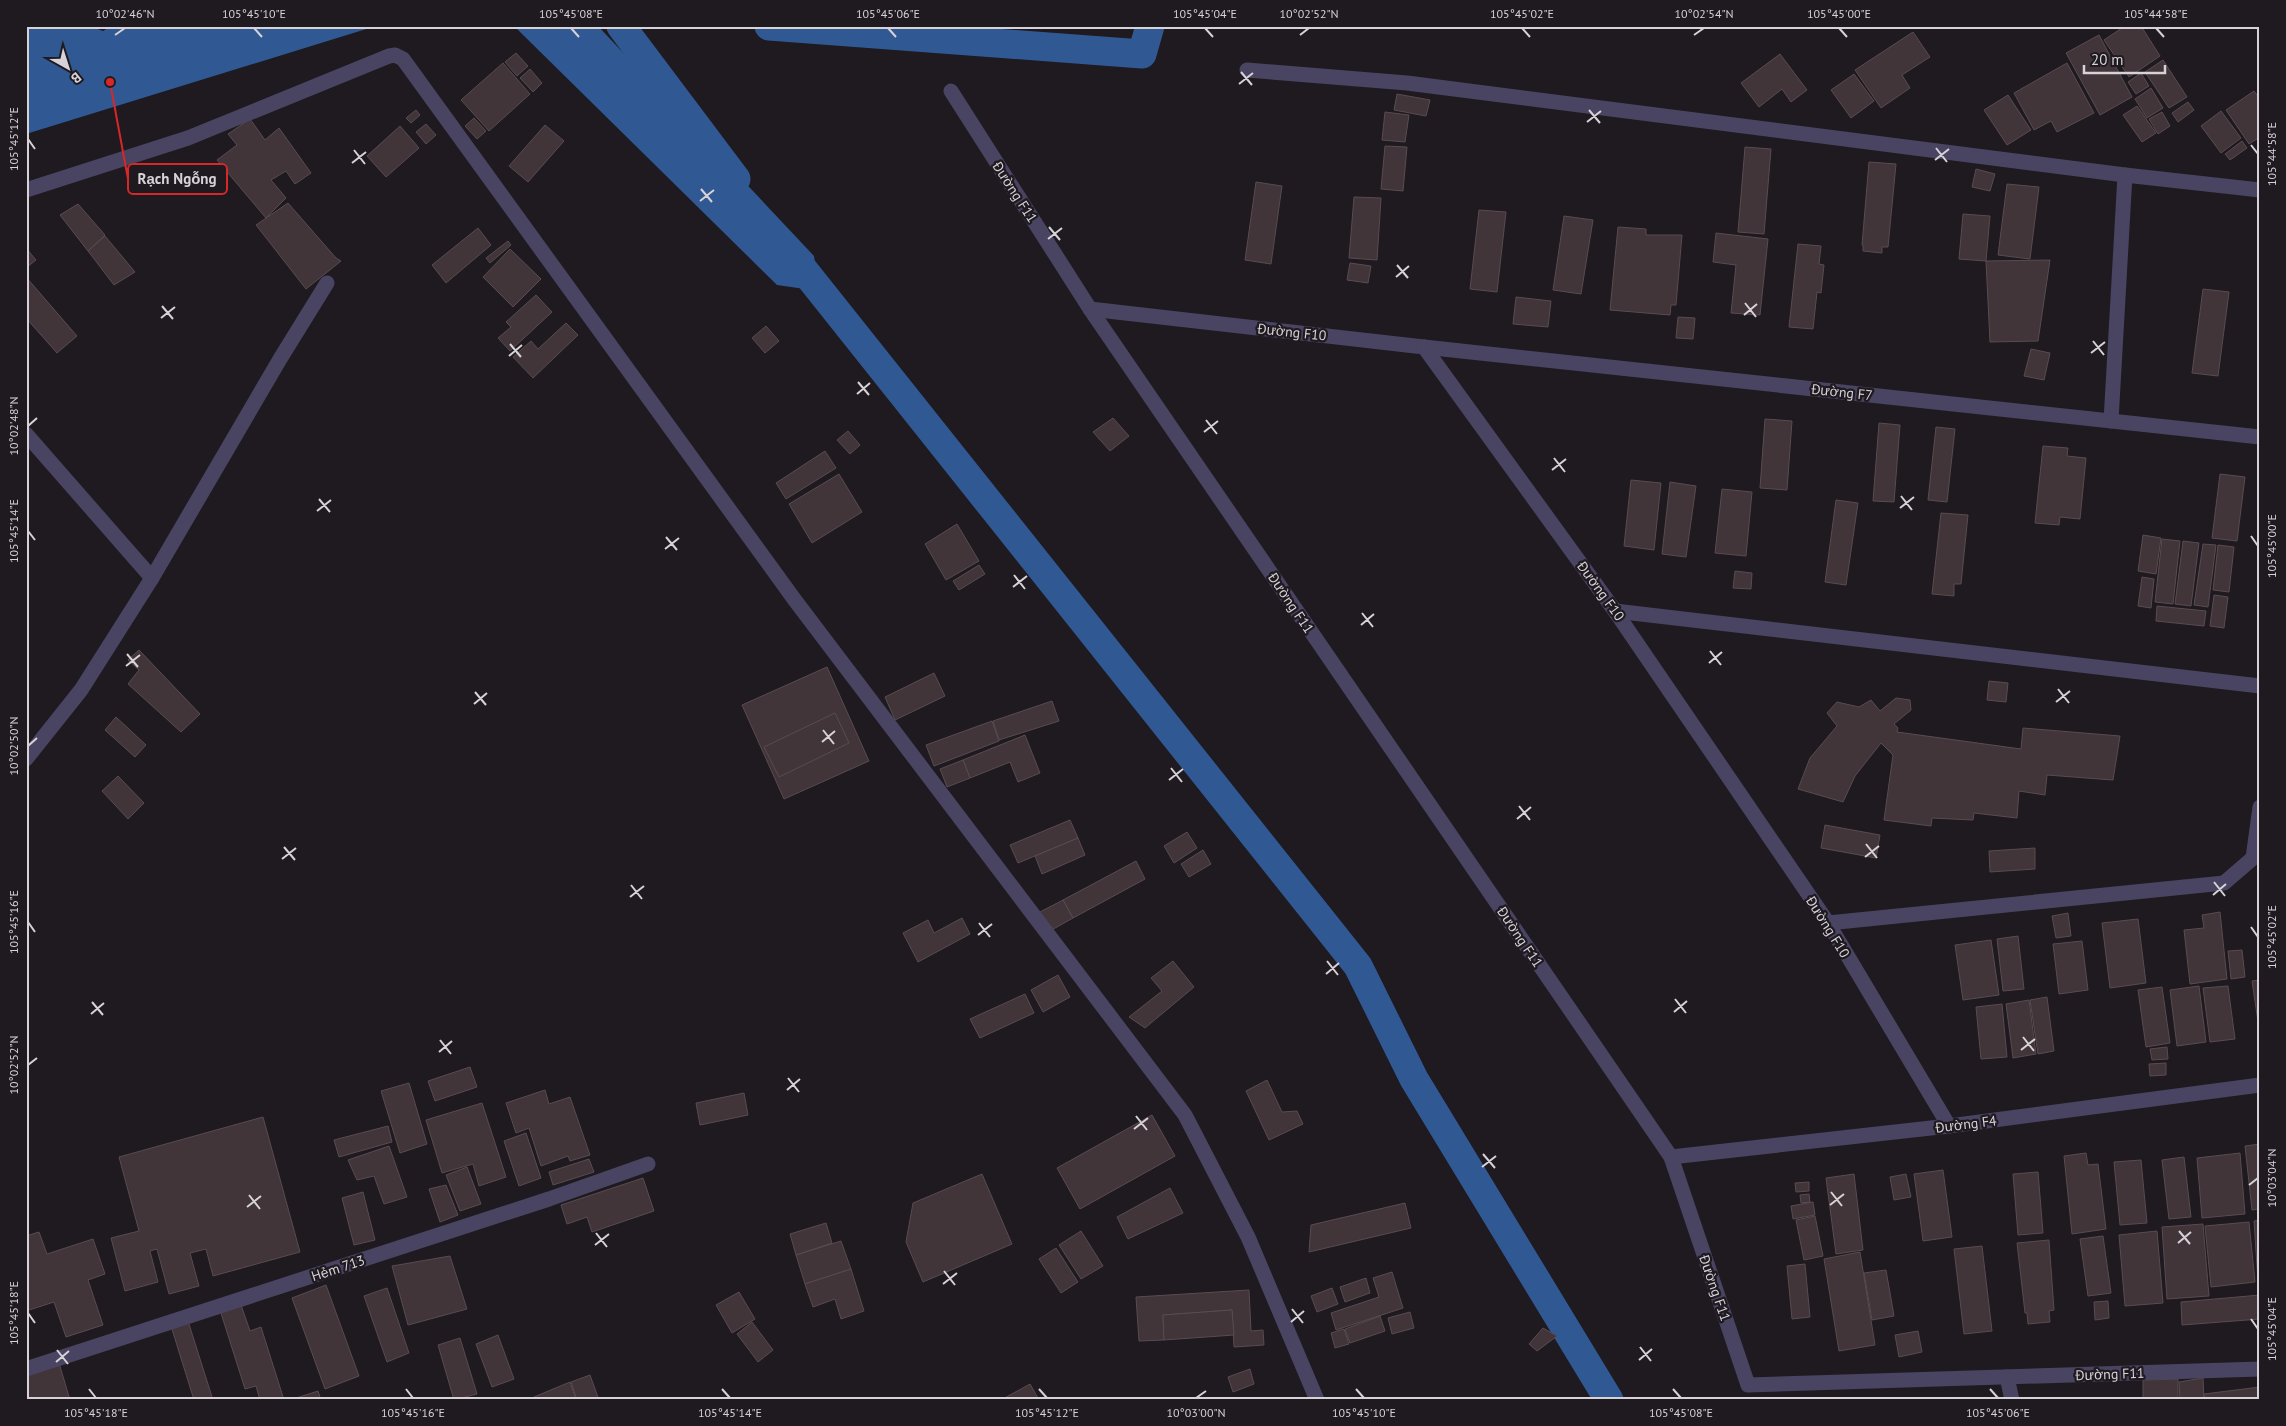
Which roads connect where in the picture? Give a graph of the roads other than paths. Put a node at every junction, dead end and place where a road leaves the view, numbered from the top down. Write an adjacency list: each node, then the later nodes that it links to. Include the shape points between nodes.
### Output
1 (1247, 70): 3 (street, via 1407,83)
2 (951, 91): 7 (street, Đường F11)
3 (2125, 175): 5 (street); 9 (street)
4 (26, 190): 25 (street, via 188,138 389,56 403,59 794,599 1185,1115 1248,1237)
5 (2260, 190)
6 (327, 283): 12 (street)
7 (1090, 309): 8 (street, Đường F10); 20 (street, Đường F11)
8 (1424, 347): 9 (street, Đường F7); 13 (street, Đường F10)
9 (2111, 421): 11 (street, Đường F7)
10 (26, 434): 12 (street)
11 (2260, 437)
12 (152, 578): 15 (street, via 81,690)
13 (1615, 611): 14 (street); 17 (street, Đường F10)
14 (2260, 686)
15 (26, 759)
16 (2260, 807): 17 (street, via 2252,858 2224,883)
17 (1828, 923): 19 (street, Đường F10)
18 (2260, 1085): 19 (street, Đường F4)
19 (1949, 1126): 20 (street, Đường F4)
20 (1671, 1157): 24 (street, Đường F11, via 1748,1385)
21 (648, 1164): 22 (street, Hẻm 713)
22 (26, 1369)
23 (2260, 1369): 24 (street, Đường F11)
24 (2007, 1377): 26 (street)
25 (1316, 1400)
26 (2012, 1400)

